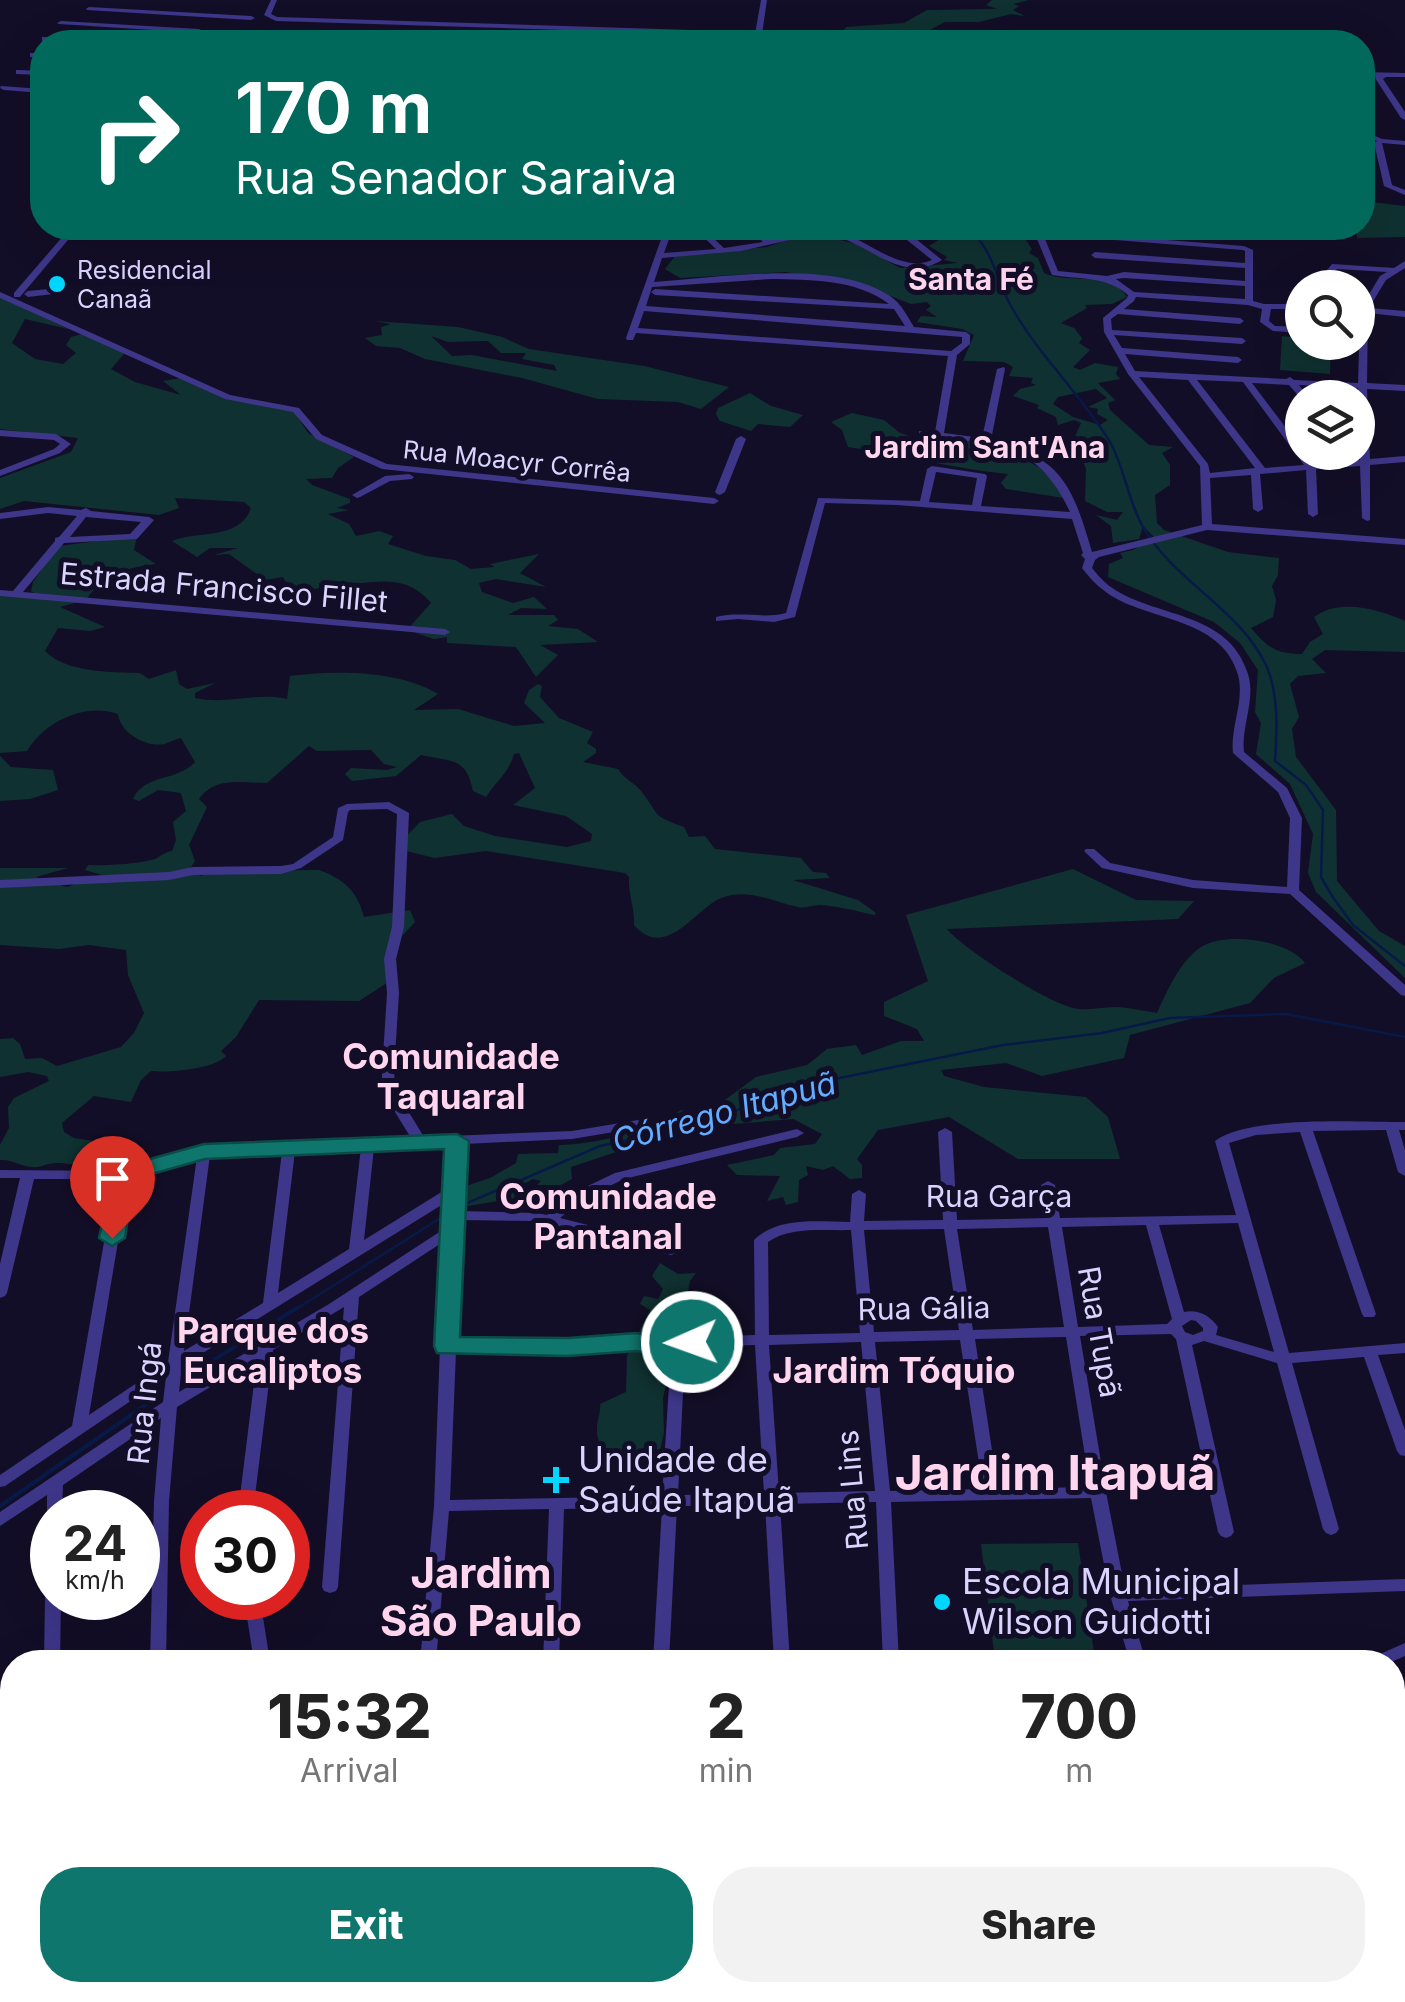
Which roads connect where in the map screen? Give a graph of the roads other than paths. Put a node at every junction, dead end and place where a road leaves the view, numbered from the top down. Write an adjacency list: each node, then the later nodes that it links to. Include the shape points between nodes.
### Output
1 (96, 0): 5 (street, via 89,8)
2 (136, 0): 5 (street)
3 (274, 0): 11 (street, via 269,17)
4 (764, 0): 12 (street)
5 (128, 10): 6 (street)
6 (210, 16): 7 (street); 10 (street)
7 (251, 18)
8 (61, 23): 9 (street)
9 (168, 30)
10 (200, 30)
11 (561, 30)
12 (759, 30)
13 (20, 72): 14 (street)
14 (30, 72)
15 (1375, 76): 16 (street)
16 (1382, 76): 17 (street); 20 (street)
17 (1402, 76)
18 (4, 88): 19 (street)
19 (30, 90)
20 (1405, 118)
21 (1375, 140): 22 (street)
22 (1378, 141): 23 (street); 24 (street, via 1388,186)
23 (1405, 143)
24 (1405, 192)
25 (64, 240): 52 (street)
26 (664, 240): 39 (street)
27 (711, 240): 37 (street)
28 (766, 240): 35 (street)
29 (773, 240): 35 (street)
30 (851, 240): 36 (street)
31 (911, 240): 36 (street, via 936,263 913,266)
32 (1041, 240): 44 (street, via 1054,273)
33 (1090, 240): 38 (street)
34 (1160, 240): 41 (street, via 1249,250)
35 (768, 242): 37 (street)
36 (856, 242)
37 (721, 249): 39 (street)
38 (1094, 255): 41 (street); 44 (street)
39 (658, 256): 47 (street)
40 (1405, 264): 43 (street)
41 (1249, 266): 46 (street)
42 (1332, 270): 43 (street)
43 (1393, 270): 49 (street)
44 (1094, 274): 45 (street)
45 (1110, 278): 46 (street); 51 (street)
46 (1250, 284): 54 (street)
47 (648, 288): 48 (street); 58 (street)
48 (693, 289): 53 (street); 55 (street, via 777,275 843,282)
49 (1375, 289)
50 (58, 290): 52 (street)
51 (1132, 294): 54 (street); 59 (street)
52 (17, 297): 97 (street, Rua Moacyr Corrêa, via 236,400 296,410 310,431 386,468)
53 (809, 302): 55 (street); 63 (street)
54 (1249, 302): 57 (street)
55 (889, 304): 64 (street)
56 (1285, 305): 57 (street)
57 (1265, 307): 65 (street, via 1264,322)
58 (641, 308): 63 (street); 68 (street, via 631,334)
59 (1117, 311): 62 (street); 66 (street, via 1105,321)
60 (1375, 311): 61 (street)
61 (1405, 314)
62 (1240, 320)
63 (804, 321): 64 (street); 68 (street)
64 (911, 328): 70 (street, via 966,335 966,344)
65 (1285, 329)
66 (1108, 332): 67 (street); 69 (street)
67 (1242, 340)
68 (805, 346): 70 (street)
69 (1122, 351): 71 (street); 73 (street)
70 (952, 354): 83 (street)
71 (1238, 360)
72 (1001, 369): 85 (street)
73 (1132, 374): 74 (street); 96 (street, via 1205,466)
74 (1191, 378): 76 (street); 94 (street)
75 (1285, 380): 76 (street)
76 (1247, 382): 79 (street)
77 (1375, 385): 78 (street)
78 (1405, 388)
79 (1285, 431)
80 (922, 433): 83 (street)
81 (0, 434): 82 (street)
82 (12, 434): 86 (street); 89 (street, via 66,441)
83 (939, 435): 85 (street)
84 (740, 438): 97 (street, Rua Moacyr Corrêa, via 717,497)
85 (986, 443): 105 (street, via 1045,464 1065,485)
86 (0, 448)
87 (1405, 458): 88 (street)
88 (1375, 461)
89 (25, 464): 90 (street); 95 (street)
90 (0, 465)
91 (1285, 469): 94 (street)
92 (1312, 470): 103 (street)
93 (1364, 470): 106 (street)
94 (1259, 471): 96 (street); 101 (street)
95 (0, 473)
96 (1205, 476): 107 (street)
97 (481, 478): 98 (street, via 393,477)
98 (357, 495)
99 (924, 504): 100 (street); 100 (street, via 932,469 982,476); 114 (street, via 821,500 792,616)
100 (976, 508): 105 (street)
101 (1258, 508)
102 (86, 511): 104 (street); 109 (street); 109 (street, via 147,517 133,537)
103 (1312, 514)
104 (5, 516): 108 (street)
105 (1078, 516): 111 (street)
106 (1367, 518)
107 (1206, 527): 110 (street); 111 (street)
108 (0, 528)
109 (59, 540): 113 (street)
110 (1405, 542)
111 (1091, 556): 118 (street, via 1086,568 1098,585 1206,629 1230,649 1246,690 1237,747 1283,790 1296,818)
112 (0, 593): 113 (street, Estrada Francisco Fillet)
113 (15, 595): 115 (street, Estrada Francisco Fillet)
114 (720, 619)
115 (445, 632)
116 (1090, 852): 118 (street, via 1106,866 1192,884)
117 (0, 884): 126 (street, via 281,870 340,838 347,806 389,805 403,813 398,927 390,959 389,1091)
118 (1294, 891): 119 (street)
119 (1405, 992)
120 (638, 1124): 125 (street)
121 (1398, 1126): 122 (street); 130 (street)
122 (1306, 1130): 137 (street, via 1240,1133 1222,1141); 149 (street)
123 (945, 1132): 141 (street)
124 (797, 1133): 138 (street, via 620,1176 576,1197)
125 (457, 1141): 126 (street); 135 (street)
126 (421, 1142): 127 (street)
127 (368, 1145): 128 (street); 144 (street)
128 (288, 1148): 129 (street); 148 (street)
129 (204, 1152): 132 (street); 162 (street, Rua Ingá)
130 (1405, 1172)
131 (0, 1174): 133 (street)
132 (123, 1174): 133 (street); 164 (street)
133 (28, 1175): 146 (street)
134 (1048, 1185): 142 (street, Rua Tupã)
135 (457, 1189): 139 (street); 144 (street)
136 (859, 1194): 143 (street, Rua Lins)
137 (1242, 1219): 140 (street, Rua Garça); 161 (street)
138 (550, 1220): 139 (street); 145 (street)
139 (454, 1221): 147 (street); 157 (street)
140 (1152, 1222): 142 (street, Rua Garça); 150 (street)
141 (950, 1224): 142 (street, Rua Garça); 143 (street, Rua Garça); 153 (street)
142 (1053, 1224): 151 (street, Rua Tupã)
143 (857, 1226): 152 (street, Rua Lins); 155 (street, Rua Garça, via 784,1228 761,1240)
144 (356, 1249): 148 (street)
145 (671, 1250)
146 (0, 1293)
147 (352, 1296): 156 (street); 181 (street)
148 (270, 1304): 162 (street)
149 (1369, 1314)
150 (1179, 1328): 151 (street, Rua Gália); 154 (street, Rua Gália); 154 (street, via 1194,1316 1211,1327); 179 (street)
151 (1072, 1334): 153 (street, Rua Gália); 170 (street, Rua Tupã)
152 (866, 1336): 153 (street, Rua Gália); 155 (street, Rua Gália); 172 (street, Rua Lins)
153 (967, 1336): 171 (street)
154 (1207, 1336): 161 (street)
155 (762, 1340): 159 (street, Rua Gália, via 684,1342); 174 (street)
156 (266, 1346): 163 (street); 169 (street)
157 (447, 1346): 159 (street, Rua Gália, via 636,1342); 176 (street)
158 (1405, 1348): 160 (street)
159 (678, 1349): 173 (street)
160 (1370, 1352): 161 (street); 165 (street)
161 (1281, 1359): 178 (street)
162 (174, 1365): 163 (street, Rua Ingá); 164 (street)
163 (172, 1403): 167 (street); 186 (street, Rua Ingá)
164 (79, 1428): 166 (street)
165 (1405, 1451)
166 (0, 1482)
167 (55, 1483): 168 (street); 177 (street)
168 (55, 1490)
169 (249, 1490)
170 (1098, 1492): 171 (street); 182 (street, Rua Tupã)
171 (991, 1494): 172 (street)
172 (883, 1498): 174 (street); 192 (street, Rua Lins)
173 (668, 1500): 174 (street); 175 (street); 190 (street)
174 (772, 1500): 191 (street)
175 (557, 1504): 176 (street); 189 (street)
176 (442, 1506): 188 (street)
177 (0, 1520)
178 (1330, 1529)
179 (1226, 1532)
180 (1405, 1585): 182 (street)
181 (330, 1587)
182 (1118, 1595): 193 (street, Rua Tupã)
183 (53, 1620): 185 (street)
184 (255, 1620): 187 (street)
185 (52, 1650)
186 (158, 1650)
187 (260, 1650)
188 (429, 1650)
189 (551, 1650)
190 (662, 1650)
191 (781, 1650)
192 (890, 1650)
193 (1134, 1650)

